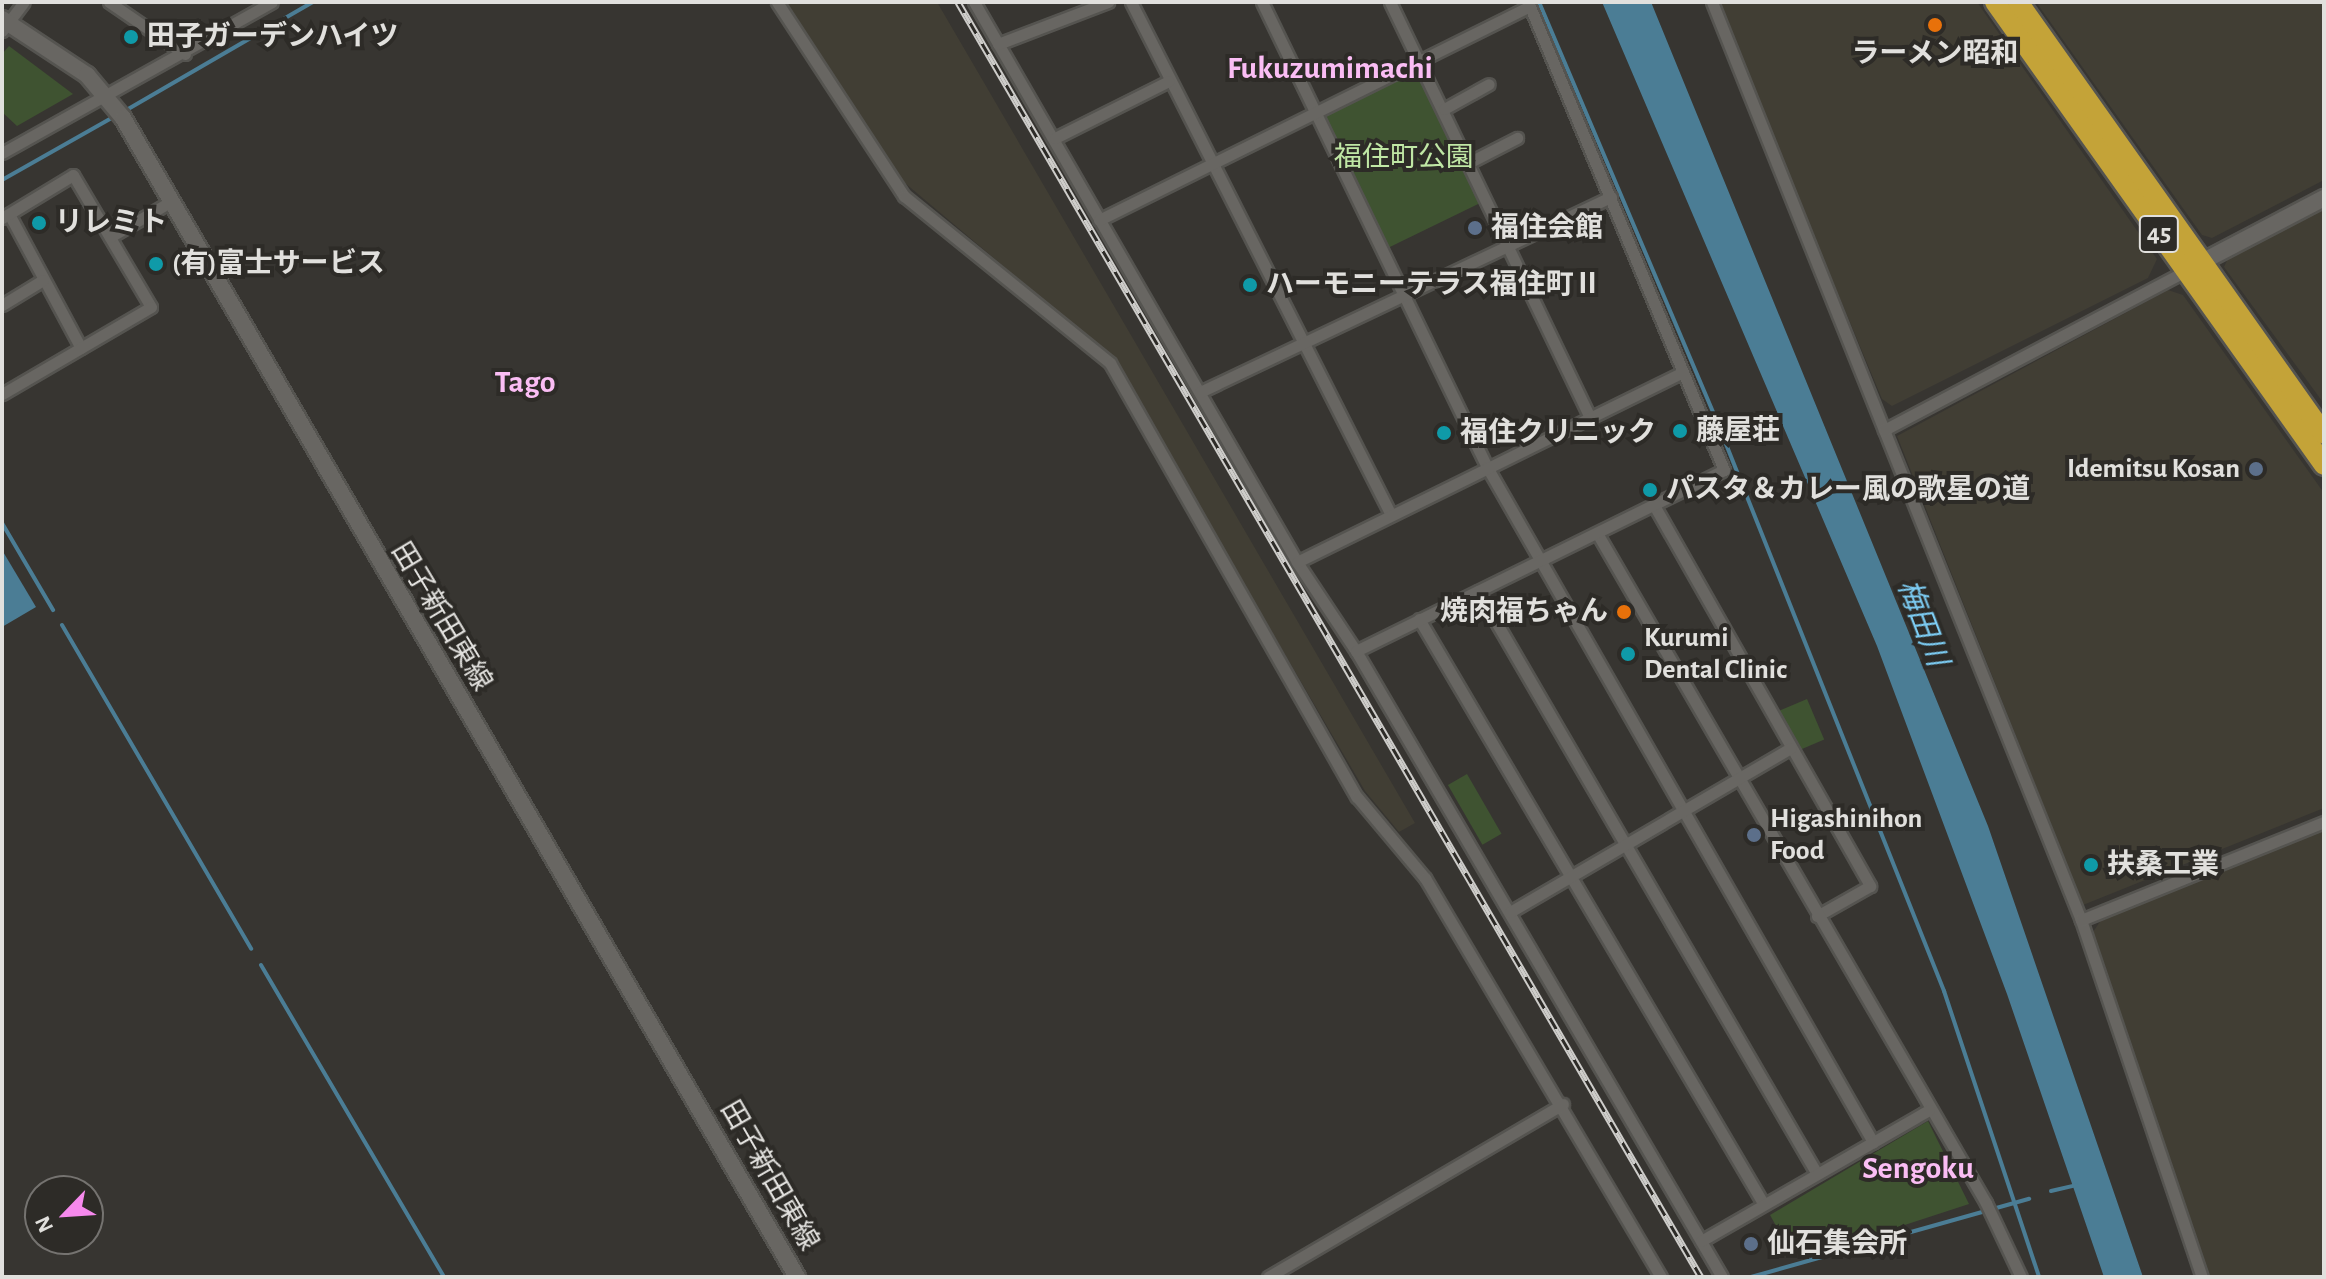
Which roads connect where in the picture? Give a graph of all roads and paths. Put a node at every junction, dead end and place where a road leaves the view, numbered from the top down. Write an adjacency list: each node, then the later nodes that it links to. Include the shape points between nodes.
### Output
1 (24, 2): 14 (street)
2 (109, 2): 16 (street)
3 (272, 2): 16 (street)
4 (777, 2): 66 (street, via 904,196 1110,363 1357,797 1425,878)
5 (974, 2): 15 (street)
6 (1108, 2): 15 (street)
7 (1131, 2): 18 (street)
8 (1262, 2): 22 (street)
9 (1390, 2): 17 (street)
10 (1712, 2): 46 (street)
11 (1995, 2): 35 (highway, 45)
12 (2018, 2): 35 (highway, 45)
13 (1529, 4): 17 (street); 28 (street)
14 (4, 24): 20 (street, 田子新田東線, via 87,75)
15 (998, 44): 23 (street)
16 (185, 54): 20 (street)
17 (1420, 60): 21 (street); 22 (street)
18 (1169, 81): 23 (street); 27 (street)
19 (1489, 84): 21 (street)
20 (114, 106): 25 (street); 30 (street, 田子新田東線)
21 (1444, 109): 26 (street)
22 (1313, 111): 27 (street); 37 (street)
23 (1055, 138): 32 (street)
24 (1517, 138): 26 (street)
25 (2, 153)
26 (1470, 162): 34 (street)
27 (1212, 165): 32 (street); 39 (street)
28 (1611, 197): 34 (street); 41 (street)
29 (2324, 198): 35 (street)
30 (170, 202): 33 (street); 72 (street, 田子新田東線)
31 (6, 216): 33 (street, via 73,175); 36 (street)
32 (1099, 220): 42 (street)
33 (110, 237): 40 (street, via 151,307)
34 (1508, 245): 37 (street); 44 (street)
35 (2194, 266): 45 (highway, 45); 46 (street); 47 (highway, 45)
36 (43, 280): 38 (street); 40 (street)
37 (1405, 295): 39 (street); 48 (street)
38 (2, 305)
39 (1306, 341): 42 (street); 50 (street)
40 (81, 348): 43 (street)
41 (1683, 372): 44 (street); 49 (street, via 1724,470)
42 (1200, 392): 52 (street)
43 (2, 394)
44 (1590, 417): 48 (street)
45 (2321, 424)
46 (1884, 430): 65 (street)
47 (2324, 465)
48 (1487, 467): 50 (street); 53 (street)
49 (1655, 507): 51 (street); 57 (street)
50 (1391, 515): 52 (street)
51 (1597, 533): 53 (street); 58 (street)
52 (1297, 562): 56 (street)
53 (1538, 562): 54 (street); 59 (street)
54 (1478, 591): 55 (street); 61 (street)
55 (1419, 619): 56 (street); 62 (street)
56 (1356, 651): 63 (street)
57 (1791, 748): 58 (street); 64 (street, via 1870,886)
58 (1738, 779): 59 (street); 64 (street)
59 (1681, 811): 61 (street); 68 (street)
60 (2324, 822): 65 (street)
61 (1623, 845): 62 (street); 69 (street)
62 (1569, 876): 63 (street); 70 (street)
63 (1510, 912): 71 (street)
64 (1817, 916): 67 (street)
65 (2081, 920): 77 (street)
66 (1563, 1104): 73 (street); 74 (street)
67 (1929, 1110): 68 (street); 76 (street, via 1996,1221)
68 (1873, 1142): 69 (street)
69 (1817, 1174): 70 (street)
70 (1763, 1203): 71 (street)
71 (1701, 1241): 75 (street)
72 (797, 1277)
73 (1268, 1277)
74 (1661, 1277)
75 (1722, 1277)
76 (2021, 1277)
77 (2202, 1277)

